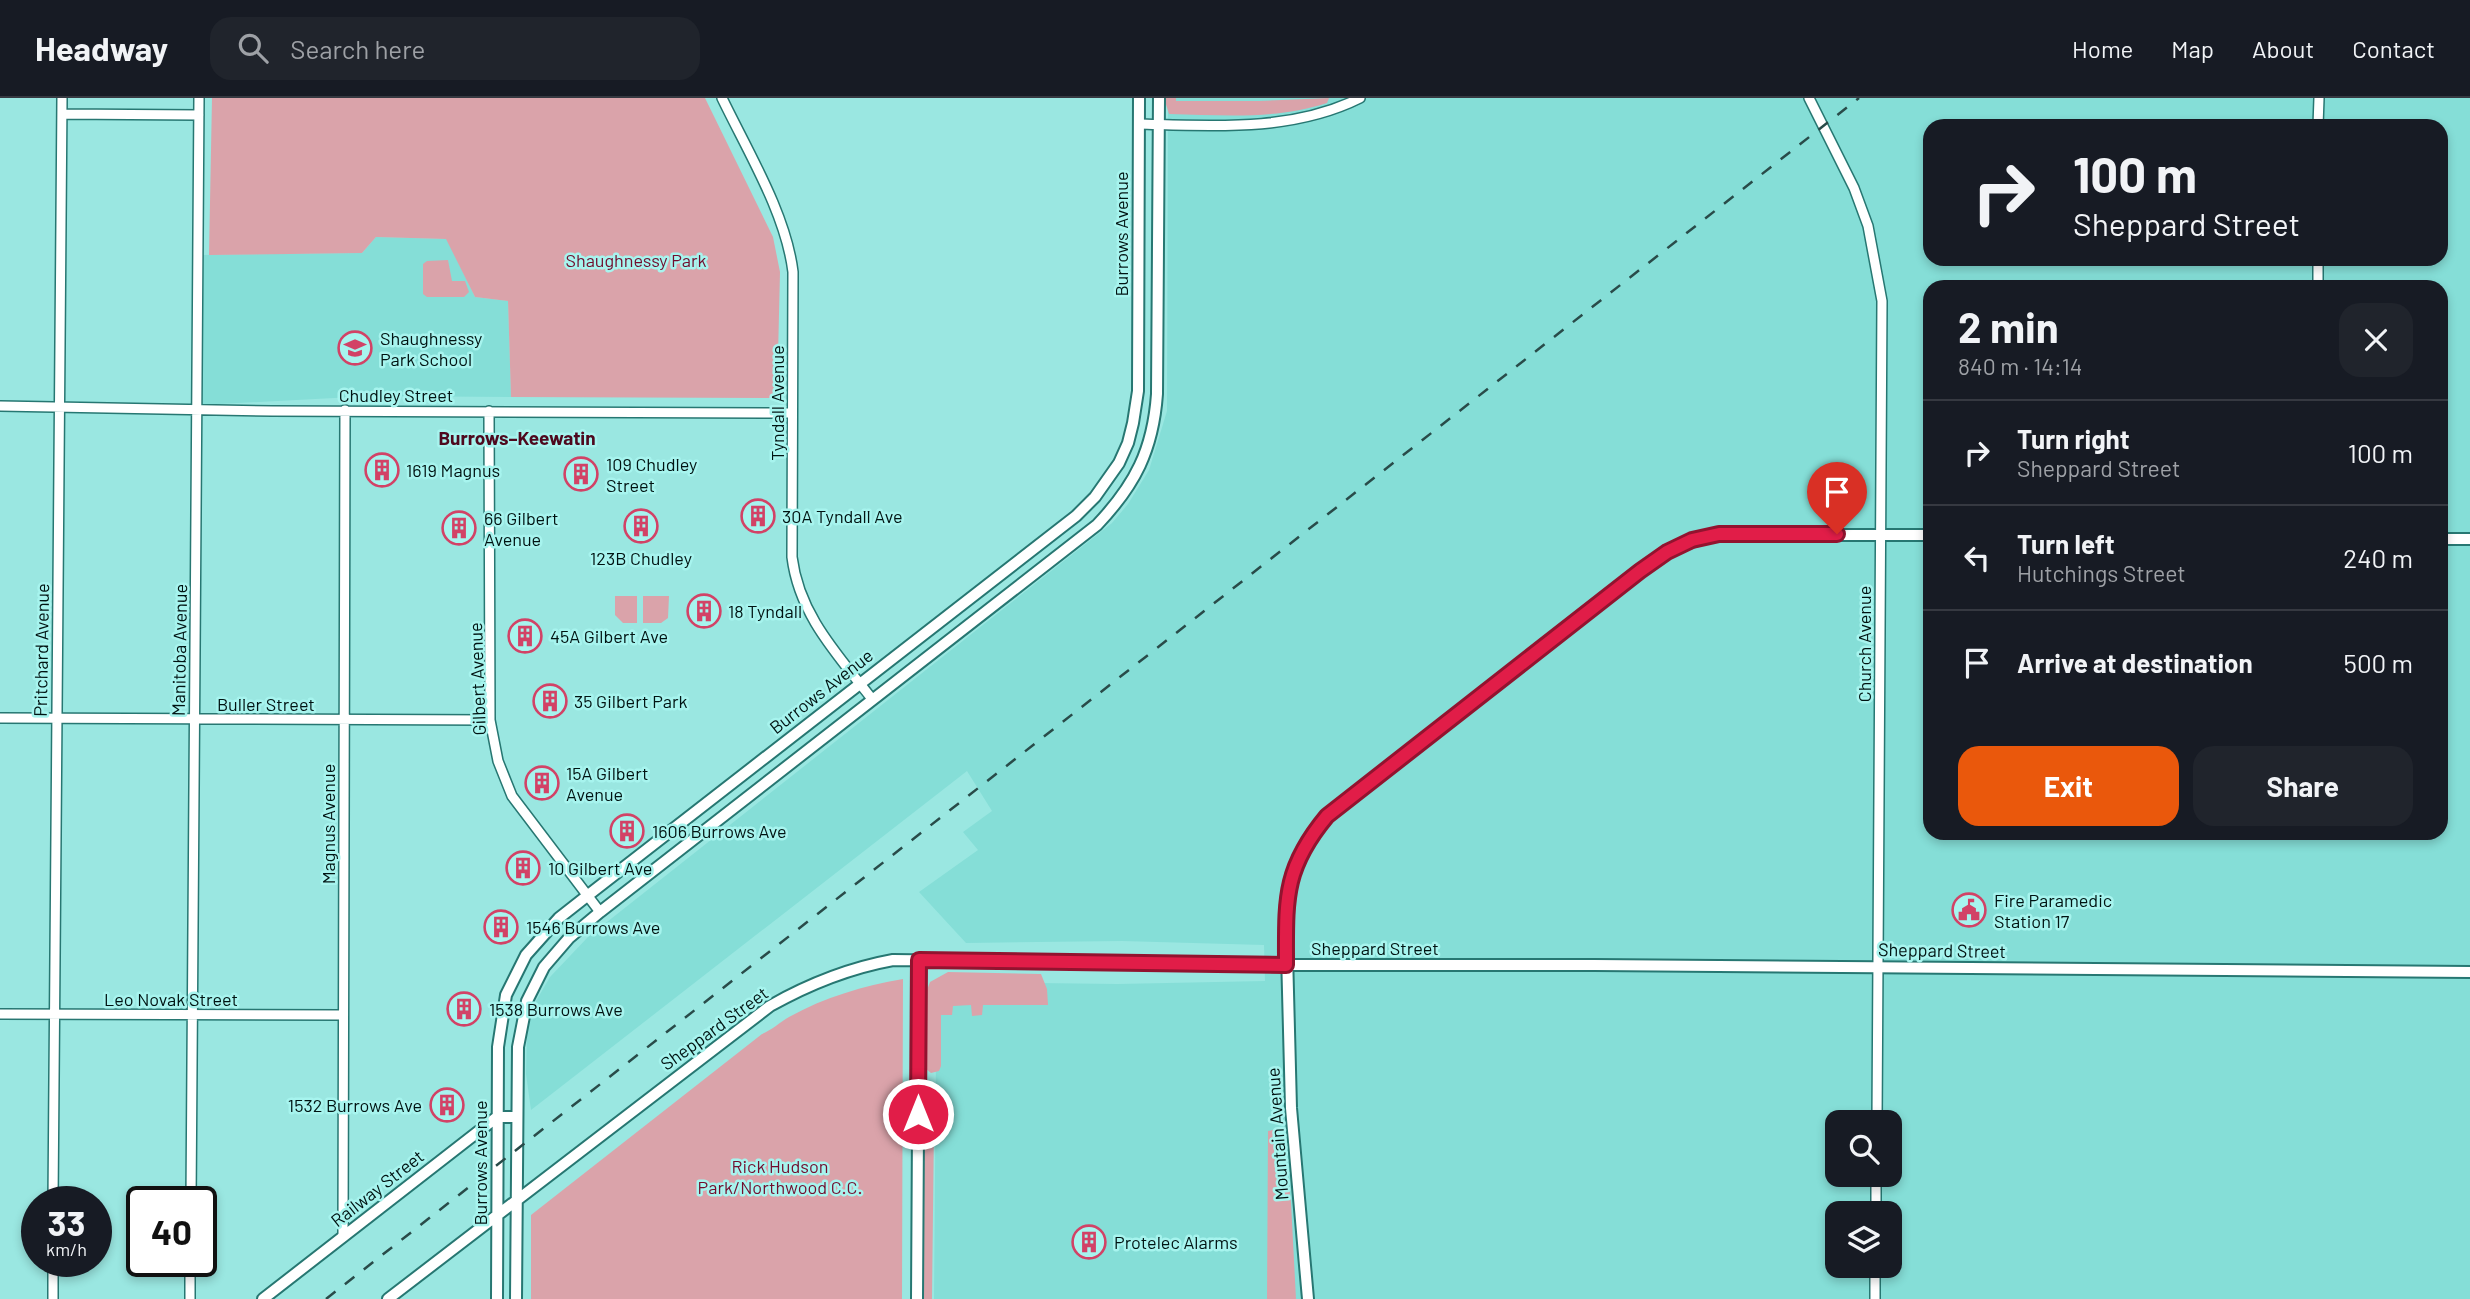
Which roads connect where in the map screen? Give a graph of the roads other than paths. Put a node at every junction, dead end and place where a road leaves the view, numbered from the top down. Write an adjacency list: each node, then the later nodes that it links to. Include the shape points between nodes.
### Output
1 (62, 98): 9 (street, Pritchard Avenue)
2 (199, 98): 10 (street, Manitoba Avenue)
3 (722, 98): 19 (street, Tyndall Avenue, via 782,223 791,253)
4 (1139, 98): 12 (street, Burrows Avenue)
5 (1159, 98): 13 (street, Burrows Avenue)
6 (1360, 98): 13 (street, via 1291,121)
7 (1809, 98): 20 (street, Church Avenue, via 1854,188 1877,265 1882,302)
8 (2319, 98): 11 (street)
9 (62, 114): 10 (street); 15 (street, Pritchard Avenue)
10 (199, 115): 16 (street, Manitoba Avenue)
11 (2319, 119)
12 (1139, 124): 13 (street); 24 (street, Burrows Avenue, via 1138,391 1119,463 1076,516)
13 (1159, 125): 25 (street, Burrows Avenue, via 1157,394 1149,447 1138,472 1097,525)
14 (0, 406): 15 (street, Chudley Street)
15 (59, 407): 16 (street, Chudley Street); 27 (street, Pritchard Avenue)
16 (198, 410): 17 (street, Chudley Street); 28 (street, Manitoba Avenue)
17 (345, 410): 18 (street, Chudley Street); 29 (street, Magnus Avenue)
18 (489, 411): 19 (street, Chudley Street); 30 (street, Gilbert Avenue)
19 (792, 412): 24 (street, Tyndall Avenue, via 792,557 797,585 817,627)
20 (1881, 534): 21 (street, Mountain Avenue); 34 (street, Mountain Avenue, via 1719,534 1692,540 1640,571 1327,816 1291,876); 35 (street, Church Avenue)
21 (1923, 535)
22 (2448, 538): 23 (street)
23 (2470, 539)
24 (860, 684): 25 (street, Tyndall Avenue); 31 (street, Burrows Avenue)
25 (872, 699): 32 (street, Burrows Avenue)
26 (0, 718): 27 (street, Buller Street)
27 (56, 718): 28 (street, Buller Street); 38 (street, Pritchard Avenue)
28 (194, 719): 29 (street, Buller Street); 39 (street, Manitoba Avenue)
29 (344, 720): 30 (street, Buller Street); 40 (street, Magnus Avenue)
30 (490, 720): 31 (street, Gilbert Avenue, via 498,761 512,796)
31 (587, 896): 32 (street, Gilbert Avenue); 42 (street, Burrows Avenue, via 559,918 526,956 506,995 498,1047)
32 (600, 912): 43 (street, Burrows Avenue, via 544,967 527,1001 518,1047)
33 (919, 960): 34 (street, Sheppard Street); 46 (street, Sheppard Street, via 866,965 810,985 770,1006); 58 (street)
34 (1286, 965): 35 (street, Sheppard Street); 59 (street, Mountain Avenue, via 1291,1108)
35 (1878, 967): 36 (street, Sheppard Street); 41 (street, Church Avenue)
36 (2470, 972)
37 (0, 1014): 38 (street, Leo Novak Street)
38 (54, 1014): 39 (street, Leo Novak Street); 44 (street, Pritchard Avenue)
39 (194, 1014): 40 (street, Leo Novak Street); 45 (street, Manitoba Avenue)
40 (342, 1015): 48 (street, Magnus Avenue)
41 (1877, 1110)
42 (497, 1117): 43 (street); 47 (street, Burrows Avenue); 48 (street, Railway Street)
43 (517, 1117): 46 (street, Burrows Avenue)
44 (53, 1186)
45 (191, 1186)
46 (516, 1201): 47 (street, Sheppard Street); 57 (street, Burrows Avenue)
47 (498, 1215): 55 (street, Sheppard Street); 56 (street, Burrows Avenue)
48 (343, 1237): 54 (street, Railway Street)
49 (53, 1277): 52 (street)
50 (190, 1277): 53 (street)
51 (1875, 1278): 60 (street)
52 (53, 1299)
53 (190, 1299)
54 (263, 1299)
55 (388, 1299)
56 (496, 1299)
57 (516, 1299)
58 (917, 1299)
59 (1308, 1299)
60 (1875, 1299)

